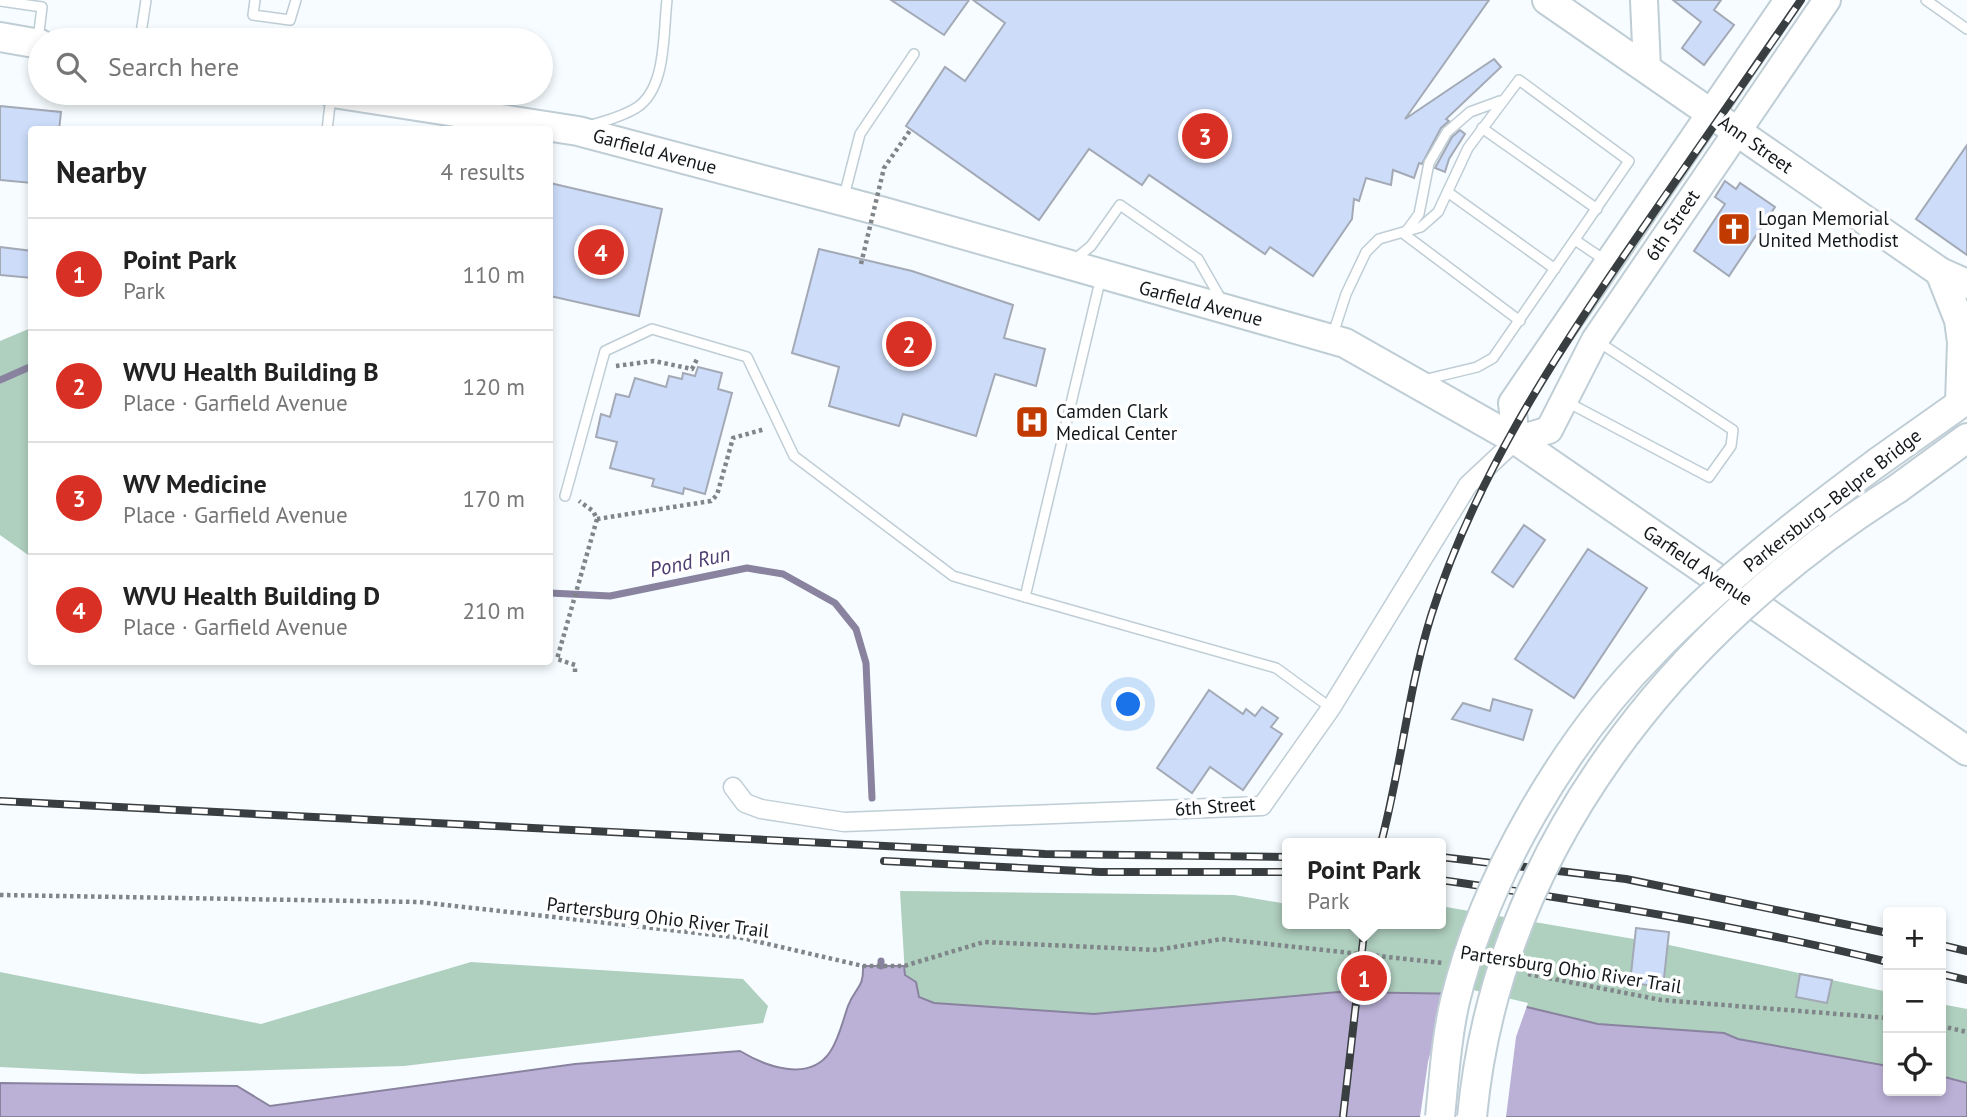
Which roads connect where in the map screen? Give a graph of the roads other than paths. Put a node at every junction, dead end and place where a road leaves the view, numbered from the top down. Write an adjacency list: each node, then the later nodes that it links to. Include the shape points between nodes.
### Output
1 (146, 0): 12 (lane)
2 (255, 0): 3 (lane, via 253,15 290,20)
3 (296, 0)
4 (667, 0): 27 (lane, via 658,76 647,97 633,110)
5 (1547, 0): 17 (main road, Ann Street)
6 (1644, 0): 17 (street)
7 (1788, 0): 21 (street, 6th Street)
8 (1827, 0): 26 (street, 6th Street)
9 (1926, 0): 13 (lane)
10 (0, 1): 11 (lane, via 42,7)
11 (40, 28)
12 (142, 28)
13 (1967, 29)
14 (0, 37): 15 (main road)
15 (28, 42)
16 (914, 54): 29 (lane, via 860,134)
17 (1647, 68): 21 (main road, Ann Street)
18 (1506, 96): 25 (lane); 30 (lane, via 1519,80 1629,161); 31 (lane, via 1495,105 1470,112 1447,132 1430,163 1419,214)
19 (330, 105): 22 (lane)
20 (410, 105): 23 (main road, Garfield Avenue)
21 (1710, 113): 26 (main road, Ann Street); 33 (street, 6th Street)
22 (328, 126)
23 (546, 126)
24 (553, 127): 27 (main road, Garfield Avenue)
25 (1482, 128): 28 (lane); 30 (lane)
26 (1736, 130): 36 (main road, Ann Street); 42 (street, 6th Street)
27 (578, 131): 29 (main road, Garfield Avenue)
28 (1448, 193): 31 (lane, via 1438,212); 35 (lane)
29 (842, 201): 34 (main road, Garfield Avenue)
30 (1597, 209): 32 (lane)
31 (1404, 234): 40 (lane); 41 (lane, via 1379,239 1366,252)
32 (1575, 240): 33 (lane); 35 (lane)
33 (1608, 262): 47 (street, 6th Street, via 1512,403)
34 (1063, 265): 37 (main road, Garfield Avenue); 39 (lane, via 1084,255 1120,205 1198,259)
35 (1555, 269): 40 (lane)
36 (1940, 272): 38 (main road, Ann Street); 45 (main road, via 1959,320)
37 (1101, 275): 39 (main road, Garfield Avenue); 49 (lane)
38 (1967, 284)
39 (1233, 312): 41 (main road, Garfield Avenue)
40 (1520, 321): 43 (lane, via 1493,358 1477,367)
41 (1331, 338): 43 (main road, Garfield Avenue)
42 (1595, 340): 44 (street, 6th Street); 44 (lane, via 1733,430 1731,446 1709,477)
43 (1415, 382): 47 (main road, Garfield Avenue)
44 (1564, 401): 47 (street, 6th Street, via 1549,429)
45 (1963, 401): 53 (main road, Parkersburg–Belpre Bridge, bridge, via 1765,548 1708,598 1653,651 1571,754 1511,854 1483,916 1454,1003)
46 (1967, 438): 54 (main road, Parkersburg–Belpre Bridge, bridge, via 1844,522 1733,613 1645,708 1581,795 1514,930 1483,1041)
47 (1516, 440): 50 (street, 6th Street, via 1468,485); 51 (main road, Garfield Avenue)
48 (565, 496): 49 (lane, via 605,351 652,329 747,357 794,456 953,576)
49 (1025, 597): 50 (lane, via 1276,668)
50 (1331, 708): 52 (street, 6th Street, via 1262,806 844,822 761,809 745,803)
51 (1967, 751)
52 (733, 788)
53 (1440, 1117)
54 (1472, 1117)

